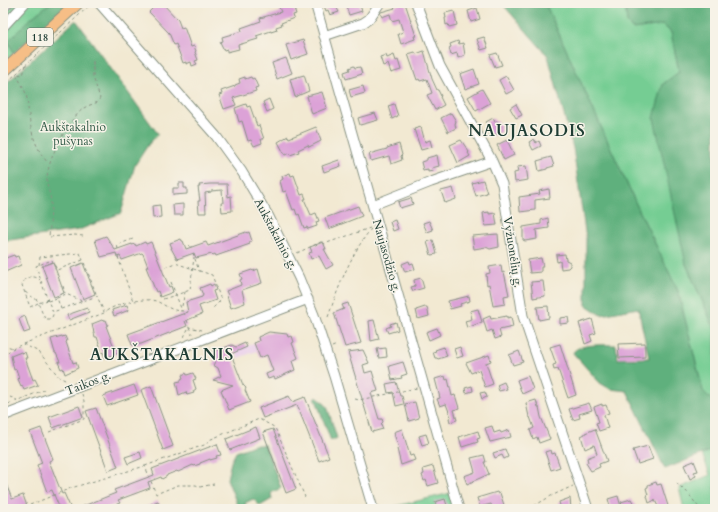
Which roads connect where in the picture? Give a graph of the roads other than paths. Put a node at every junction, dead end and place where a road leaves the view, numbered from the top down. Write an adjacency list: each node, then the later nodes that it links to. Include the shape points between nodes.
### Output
1 (25, 3): 7 (street)
2 (78, 3): 9 (main road, 118)
3 (99, 3): 12 (street, Aukštakalnio g., via 216,136 242,172 268,215)
4 (315, 3): 8 (street, Naujasodžio g.)
5 (380, 3): 8 (street, via 364,23)
6 (416, 3): 10 (street, Vyžuonėlių g., via 440,66)
7 (3, 26)
8 (324, 36): 11 (street, Naujasodžio g.)
9 (3, 72)
10 (492, 161): 11 (street); 16 (street, Vyžuonėlių g., via 504,192 523,316)
11 (373, 205): 15 (street, Naujasodžio g.)
12 (308, 299): 13 (street, Taikos g.); 14 (street, Aukštakalnio g., via 332,369)
13 (3, 416)
14 (373, 509)
15 (459, 509)
16 (588, 509)

